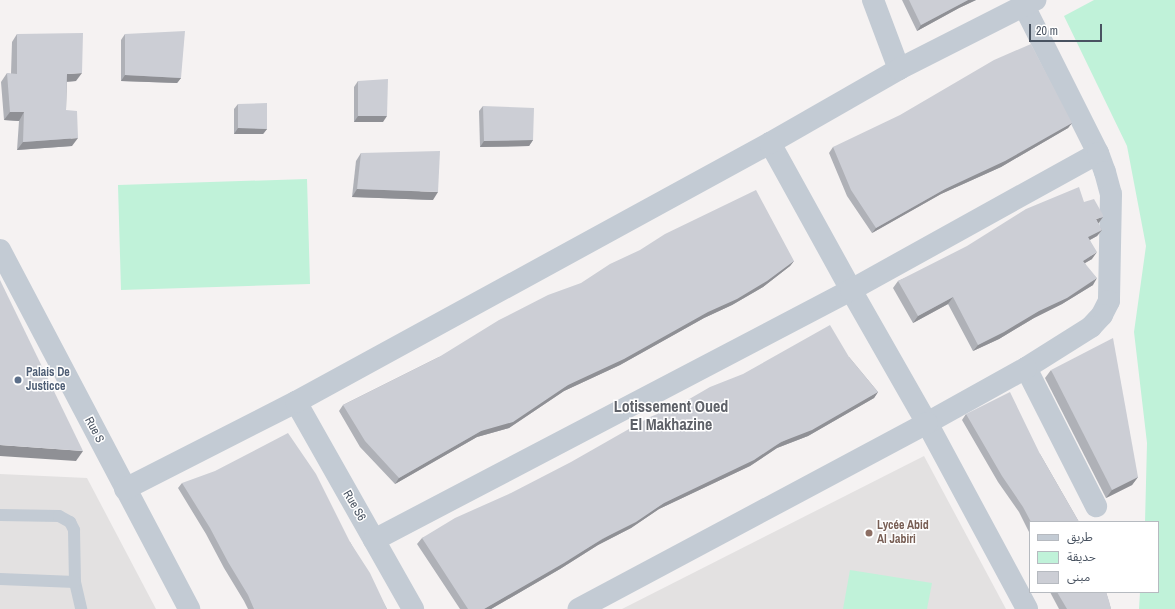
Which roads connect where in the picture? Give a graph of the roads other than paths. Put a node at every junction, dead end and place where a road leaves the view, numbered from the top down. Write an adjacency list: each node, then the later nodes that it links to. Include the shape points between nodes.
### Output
1 (873, 0): 3 (street)
2 (1030, 3): 3 (street); 5 (street)
3 (899, 69): 4 (street)
4 (770, 143): 7 (street); 9 (street)
5 (1098, 152): 7 (street); 8 (street, via 1111,194 1109,301 1102,315 1091,327)
6 (0, 250): 11 (street, Rue S)
7 (851, 290): 10 (street); 14 (street)
8 (1026, 368): 10 (street); 12 (street)
9 (296, 402): 11 (street); 14 (street, Rue S6)
10 (927, 423): 20 (street); 21 (street)
11 (125, 489): 18 (street, Rue S)
12 (1096, 506)
13 (0, 515): 16 (lane, via 59,516 70,522 74,530)
14 (374, 540): 19 (street, Rue S6)
15 (0, 580): 16 (lane)
16 (75, 582): 17 (lane)
17 (81, 609)
18 (189, 609)
19 (413, 609)
20 (579, 609)
21 (1027, 609)

